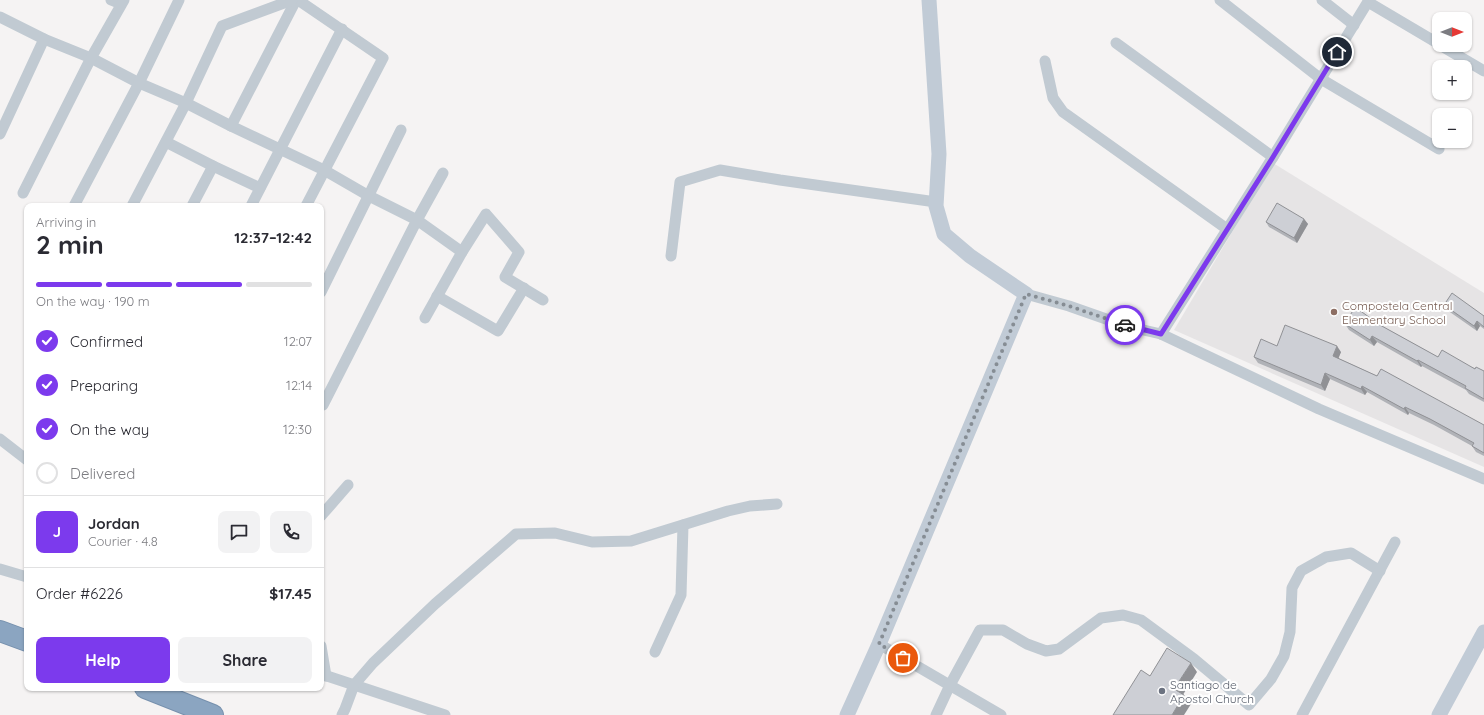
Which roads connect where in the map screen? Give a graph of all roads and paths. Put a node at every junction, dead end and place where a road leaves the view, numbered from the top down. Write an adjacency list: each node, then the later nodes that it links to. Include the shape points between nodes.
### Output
1 (179, 0): 20 (street)
2 (292, 0): 21 (street, via 222,26)
3 (297, 0): 11 (street); 22 (street)
4 (929, 0): 35 (street, via 938,154)
5 (1220, 0): 19 (street)
6 (1322, 0): 10 (street)
7 (118, 1): 16 (street)
8 (1368, 1): 10 (street); 13 (street)
9 (0, 17): 12 (street)
10 (1354, 25): 19 (street)
11 (342, 28): 26 (street); 30 (street, via 383,58)
12 (44, 39): 16 (street); 24 (street)
13 (1432, 40)
14 (1116, 43): 28 (street)
15 (1452, 52): 18 (street)
16 (91, 58): 20 (street); 33 (street)
17 (1045, 61): 42 (street, via 1053,98 1063,112)
18 (1484, 71)
19 (1321, 79): 27 (street); 28 (street)
20 (139, 83): 21 (street); 36 (street)
21 (186, 103): 22 (street); 25 (street)
22 (231, 126): 26 (street)
23 (400, 130): 34 (street)
24 (0, 134)
25 (166, 142): 29 (street); 37 (street)
26 (280, 148): 30 (street); 32 (street)
27 (1439, 149)
28 (1273, 157): 42 (street)
29 (213, 166): 32 (street); 38 (street)
30 (324, 170): 34 (street); 40 (street)
31 (443, 173): 41 (street)
32 (260, 188): 39 (street)
33 (23, 193)
34 (369, 196): 41 (street); 45 (street)
35 (936, 202): 44 (street, via 720,170 680,182); 47 (street, via 944,234 970,256)
36 (76, 203)
37 (134, 203)
38 (194, 203)
39 (252, 203)
40 (308, 203)
41 (417, 220): 43 (street); 52 (street)
42 (1228, 229): 51 (street)
43 (462, 252): 46 (street, via 486,214 519,252 506,277); 48 (street)
44 (672, 256)
45 (324, 286)
46 (524, 288): 48 (street, via 498,331); 49 (street)
47 (1026, 294): 51 (street, via 1126,326); 67 (street)
48 (437, 296): 50 (street)
49 (543, 300)
50 (425, 318)
51 (1161, 334): 55 (street, via 1319,410)
52 (324, 403)
53 (0, 439): 54 (street)
54 (24, 458)
55 (1484, 479)
56 (348, 484): 58 (street)
57 (777, 504): 59 (street, via 750,506)
58 (324, 512)
59 (683, 525): 68 (street, via 681,595); 70 (street, via 631,541 592,542 555,533 516,534 435,604 373,663)
60 (1395, 542): 62 (street)
61 (0, 568): 63 (street)
62 (1380, 571): 71 (street, via 1352,553 1326,558 1301,571 1292,588 1290,632 1284,656 1271,679 1249,705 1147,624 1123,615 1101,618 1059,649 1046,650 1027,644 1003,630 980,630); 79 (street)
63 (24, 576)
64 (0, 631): 66 (highway)
65 (1484, 632): 80 (street)
66 (24, 641)
67 (879, 644): 71 (street); 76 (street)
68 (655, 652)
69 (324, 675): 70 (street)
70 (354, 685): 74 (street); 75 (street)
71 (950, 685): 77 (street); 78 (street)
72 (153, 691): 73 (highway)
73 (213, 715)
74 (342, 715)
75 (445, 715)
76 (847, 715)
77 (936, 715)
78 (1001, 715)
79 (1302, 715)
80 (1439, 715)

